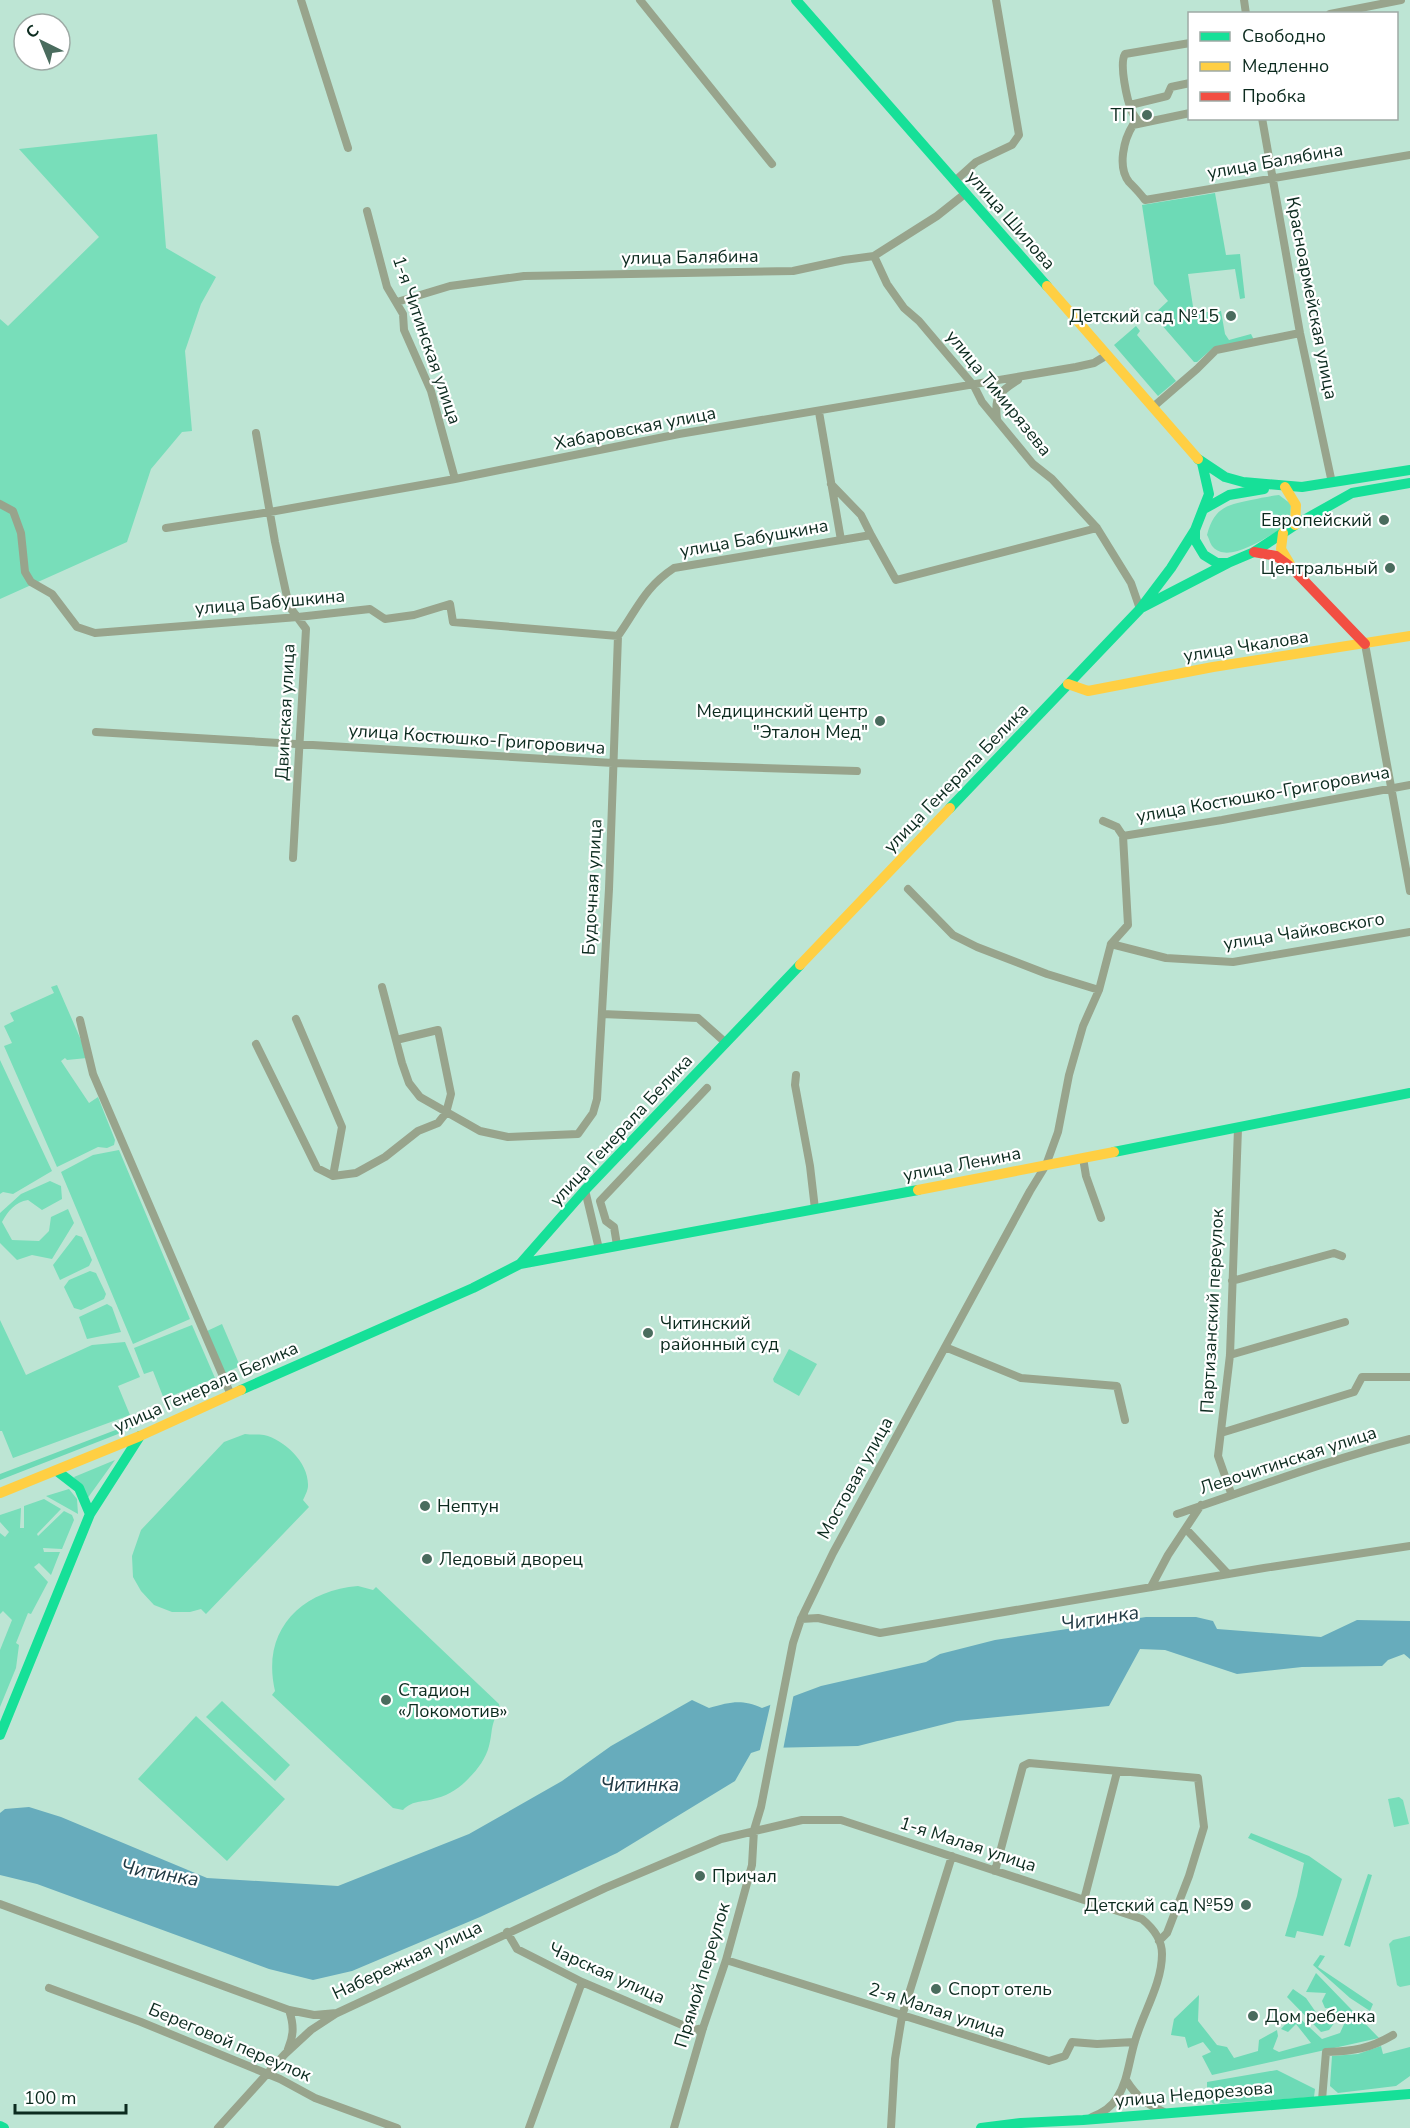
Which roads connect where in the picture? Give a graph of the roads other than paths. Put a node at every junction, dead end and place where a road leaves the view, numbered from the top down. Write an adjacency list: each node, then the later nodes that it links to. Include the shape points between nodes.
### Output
1 (301, 0): 13 (street)
2 (640, 0): 15 (street)
3 (796, 0): 17 (main road, улица Шилова)
4 (996, 0): 17 (street, via 1018,135 1012,144 976,162)
5 (1401, 0): 6 (street)
6 (1340, 12)
7 (1188, 43): 9 (street, via 1125,54 1122,60)
8 (1188, 84): 9 (street, via 1170,87 1167,96)
9 (1130, 105): 12 (street)
10 (1188, 112): 12 (street)
11 (1262, 120): 16 (street, Красноармейская улица)
12 (1141, 123): 16 (street, улица Балябина, via 1130,129 1123,166 1129,182 1145,200)
13 (348, 148)
14 (1410, 155): 16 (street, улица Балябина)
15 (772, 164)
16 (1273, 179): 22 (street, Красноармейская улица)
17 (955, 181): 18 (main road, улица Шилова)
18 (966, 193): 20 (street, улица Балябина); 23 (main road, улица Шилова)
19 (367, 210): 21 (street, 1-я Читинская улица, via 387,287)
20 (874, 256): 21 (street, улица Балябина, via 793,271 524,276 450,286); 25 (street, улица Тимирязева, via 904,309 919,321)
21 (397, 302): 32 (street, 1-я Читинская улица, via 404,330 431,391)
22 (1300, 333): 26 (street, via 1216,350); 34 (street, Красноармейская улица)
23 (1107, 355): 24 (street, Хабаровская улица, via 1094,363); 26 (main road, улица Шилова)
24 (1023, 377): 25 (street, Хабаровская улица); 28 (street, via 999,394)
25 (974, 386): 27 (street, Хабаровская улица); 28 (street, улица Тимирязева)
26 (1153, 407): 30 (main road, улица Шилова)
27 (819, 412): 32 (street, Хабаровская улица, via 679,434); 33 (street)
28 (997, 420): 42 (street, улица Тимирязева, via 1033,464 1052,478)
29 (256, 433): 39 (street, Двинская улица)
30 (1202, 463): 36 (main road, via 1225,477); 38 (main road, via 1209,494)
31 (1410, 470): 34 (main road)
32 (455, 479): 39 (street, Хабаровская улица)
33 (831, 483): 45 (street, via 861,515); 46 (street)
34 (1332, 483): 36 (main road)
35 (1410, 483): 40 (main road, via 1352,493)
36 (1285, 487): 38 (main road, via 1229,495); 40 (main road, via 1296,505)
37 (0, 504): 51 (street, улица Бабушкина, via 13,511 21,533 25,572 31,582 52,594 77,627 95,633)
38 (1204, 509): 43 (main road)
39 (270, 512): 41 (street, Хабаровская улица); 51 (street, Двинская улица, via 289,606)
40 (1294, 525): 44 (main road)
41 (166, 528)
42 (1097, 528): 45 (street, via 896,580); 50 (street, улица Тимирязева, via 1131,583)
43 (1195, 530): 48 (main road, via 1204,555 1217,563); 50 (main road)
44 (1283, 533): 47 (main road); 49 (main road, via 1281,549)
45 (871, 535): 46 (street, улица Бабушкина)
46 (841, 540): 52 (street, улица Бабушкина, via 674,568 647,590)
47 (1254, 552): 48 (main road); 49 (main road, via 1276,556)
48 (1228, 563): 50 (main road)
49 (1291, 567): 54 (main road)
50 (1140, 609): 55 (main road, улица Генерала Белика)
51 (298, 617): 52 (street, улица Бабушкина, via 370,609 385,619 450,604 453,622); 57 (street, Двинская улица, via 306,629)
52 (618, 636): 58 (street, Будочная улица)
53 (1410, 636): 54 (main road, улица Чкалова)
54 (1365, 644): 55 (main road, улица Чкалова, via 1088,691); 61 (street)
55 (1068, 684): 75 (main road, улица Генерала Белика)
56 (96, 732): 57 (street, улица Костюшко-Григоровича)
57 (300, 744): 58 (street, улица Костюшко-Григоровича); 64 (street, Двинская улица)
58 (614, 764): 59 (street, улица Костюшко-Григоровича); 71 (street, Будочная улица)
59 (857, 771)
60 (1410, 785): 61 (street, улица Костюшко-Григоровича)
61 (1390, 788): 63 (street, улица Костюшко-Григоровича); 66 (street)
62 (1103, 821): 63 (street, via 1117,827)
63 (1123, 836): 68 (street, via 1128,925)
64 (293, 858)
65 (908, 889): 70 (street, via 953,935 1047,974)
66 (1410, 891)
67 (1410, 932): 68 (street, улица Чайковского, via 1233,962 1166,958)
68 (1110, 944): 70 (street, Мостовая улица)
69 (382, 987): 74 (street)
70 (1099, 990): 83 (street, Мостовая улица, via 1083,1026 1058,1132)
71 (602, 1014): 75 (street, via 698,1018); 80 (street, Будочная улица, via 597,1099 593,1113 578,1134 508,1137 480,1131)
72 (296, 1019): 84 (street, via 342,1126)
73 (80, 1020): 97 (street, via 93,1074)
74 (396, 1040): 80 (street, via 409,1083 420,1097); 80 (street, via 438,1030 451,1094)
75 (726, 1043): 85 (main road, улица Генерала Белика)
76 (256, 1044): 84 (street, via 317,1168)
77 (796, 1075): 86 (street)
78 (707, 1088): 88 (street, via 600,1201 606,1221 614,1227)
79 (1410, 1093): 81 (main road, улица Ленина)
80 (446, 1113): 84 (street, via 438,1123 418,1131 385,1157 356,1173)
81 (1238, 1128): 82 (main road, улица Ленина); 92 (street, Партизанский переулок)
82 (1083, 1158): 83 (main road, улица Ленина); 87 (street)
83 (1046, 1165): 86 (main road, улица Ленина); 94 (street, Мостовая улица)
84 (333, 1176)
85 (585, 1190): 89 (street); 91 (main road, улица Генерала Белика)
86 (815, 1209): 88 (main road, улица Ленина)
87 (1101, 1218)
88 (617, 1245): 89 (main road, улица Ленина)
89 (598, 1249): 91 (main road, улица Ленина)
90 (1342, 1256): 92 (street, via 1334,1253)
91 (520, 1264): 97 (main road, улица Генерала Белика)
92 (1232, 1281): 95 (street, Партизанский переулок)
93 (1345, 1322): 95 (street)
94 (945, 1347): 98 (street, via 1021,1378 1118,1386); 112 (street, Мостовая улица)
95 (1230, 1355): 99 (street, Партизанский переулок)
96 (1410, 1377): 99 (street, via 1362,1377 1354,1392)
97 (231, 1395): 100 (main road, улица Генерала Белика)
98 (1125, 1420)
99 (1221, 1432): 104 (street, Партизанский переулок, via 1218,1456)
100 (140, 1436): 102 (main road, улица Генерала Белика); 106 (main road)
101 (1410, 1439): 104 (street, Левочитинская улица)
102 (57, 1471): 103 (main road, улица Генерала Белика); 106 (main road, via 77,1484)
103 (0, 1493)
104 (1231, 1493): 105 (street, Левочитинская улица)
105 (1201, 1505): 107 (street, Левочитинская улица); 108 (street)
106 (90, 1514): 113 (main road)
107 (1177, 1514)
108 (1186, 1528): 110 (street); 111 (street)
109 (1410, 1546): 110 (street)
110 (1228, 1574): 111 (street)
111 (1151, 1587): 112 (street, via 880,1634 818,1618)
112 (801, 1619): 115 (street, Мостовая улица)
113 (0, 1735)
114 (1117, 1772): 117 (street, via 1023,1766); 118 (street); 121 (street, via 1198,1778 1204,1827 1167,1933)
115 (754, 1830): 116 (street, 1-я Малая улица, via 802,1820 841,1820); 120 (street, Набережная улица, via 663,1862); 122 (street, Прямой переулок, via 753,1860)
116 (952, 1856): 117 (street, 1-я Малая улица); 127 (street)
117 (995, 1871): 118 (street, 1-я Малая улица)
118 (1084, 1900): 121 (street, 1-я Малая улица, via 1142,1919)
119 (0, 1904): 125 (street, Набережная улица)
120 (507, 1932): 123 (street, Чарская улица, via 517,1949); 126 (street, Набережная улица)
121 (1159, 1941): 130 (street, via 1160,1973)
122 (726, 1960): 127 (street, 2-я Малая улица); 128 (street, Прямой переулок)
123 (582, 1982): 128 (street, Чарская улица, via 694,2030); 140 (street)
124 (49, 1988): 132 (street, Береговой переулок)
125 (289, 2010): 126 (street, Набережная улица); 131 (street, via 293,2038)
126 (337, 2013): 131 (street)
127 (902, 2016): 130 (street, 2-я Малая улица, via 1048,2061 1065,2055 1072,2042); 142 (street)
128 (703, 2028): 141 (street, Прямой переулок)
129 (1394, 2035): 135 (street, via 1358,2051 1326,2052)
130 (1134, 2042): 133 (street)
131 (285, 2054): 132 (street)
132 (267, 2075): 138 (street); 139 (street, Береговой переулок, via 315,2098)
133 (1126, 2080): 136 (street, via 1146,2103); 137 (street, via 1116,2100 1104,2112)
134 (1410, 2094): 135 (main road, улица Недорезова)
135 (1322, 2100): 136 (main road, улица Недорезова)
136 (1167, 2113): 137 (main road, улица Недорезова)
137 (1083, 2120): 143 (main road, улица Недорезова)
138 (218, 2128)
139 (397, 2128)
140 (530, 2128)
141 (674, 2128)
142 (891, 2128)
143 (981, 2128)

